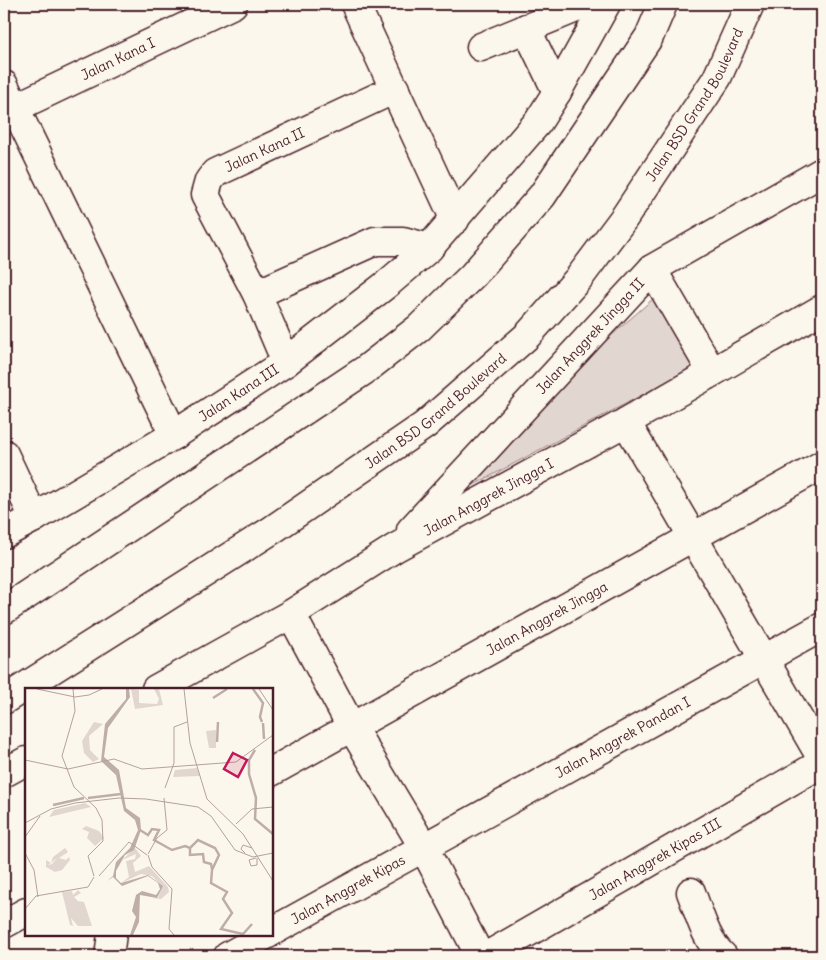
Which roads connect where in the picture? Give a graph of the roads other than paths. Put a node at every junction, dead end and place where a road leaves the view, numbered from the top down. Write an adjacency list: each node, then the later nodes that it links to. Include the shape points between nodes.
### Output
1 (232, 4): 11 (street, Jalan Kana I)
2 (355, 4): 9 (street)
3 (586, 4): 7 (street)
4 (606, 4): 10 (street, Jalan Kana III)
5 (663, 4): 28 (street, via 649,37 542,196 473,275 419,328 365,370)
6 (750, 4): 33 (street, Jalan BSD Grand Boulevard, via 717,78 624,218 579,278 527,336 425,425 272,530)
7 (526, 28): 8 (street); 10 (street)
8 (482, 47)
9 (395, 90): 13 (street); 16 (street, Jalan Kana II, via 215,173 206,195)
10 (557, 92): 13 (street, Jalan Kana III, via 538,122)
11 (7, 102): 21 (street)
12 (822, 172): 15 (street, Jalan Anggrek Jingga II)
13 (455, 220): 14 (street, Jalan Kana III)
14 (429, 248): 16 (street, via 403,241 375,241); 18 (street, Jalan Kana III)
15 (652, 269): 19 (street); 27 (street, Jalan Anggrek Jingga II)
16 (256, 294): 18 (street, Jalan Kana II)
17 (822, 308): 19 (street, Jalan Anggrek Jingga I)
18 (286, 362): 21 (street, Jalan Kana III)
19 (712, 372): 20 (street, Jalan Anggrek Jingga I)
20 (626, 422): 26 (street); 27 (street, Jalan Anggrek Jingga I)
21 (174, 435): 24 (street, Jalan Kana III)
22 (4, 454): 24 (street)
23 (822, 465): 26 (street, Jalan Anggrek Jingga)
24 (34, 518): 25 (street, Jalan Kana III)
25 (4, 534)
26 (692, 537): 31 (street); 34 (street, Jalan Anggrek Jingga)
27 (395, 548): 29 (street, Jalan Anggrek Jingga I)
28 (4, 610)
29 (291, 614): 32 (street, Jalan Anggrek Jingga I); 34 (street)
30 (822, 627): 31 (street, Jalan Anggrek Pandan I)
31 (765, 660): 35 (street); 39 (street, Jalan Anggrek Pandan I)
32 (158, 688)
33 (4, 700)
34 (352, 726): 37 (street, Jalan Anggrek Jingga); 39 (street)
35 (822, 761): 49 (street, Jalan Anggrek Kipas III)
36 (25, 762): 38 (street)
37 (272, 771)
38 (4, 774)
39 (424, 848): 43 (street, Jalan Anggrek Kipas); 48 (street)
40 (691, 892): 50 (street, via 716,950)
41 (25, 913): 42 (street)
42 (4, 924)
43 (272, 932)
44 (112, 935): 46 (street)
45 (266, 935): 47 (street, Jalan Anggrek Kipas)
46 (109, 956)
47 (228, 956)
48 (480, 956)
49 (487, 956)
50 (723, 956)

